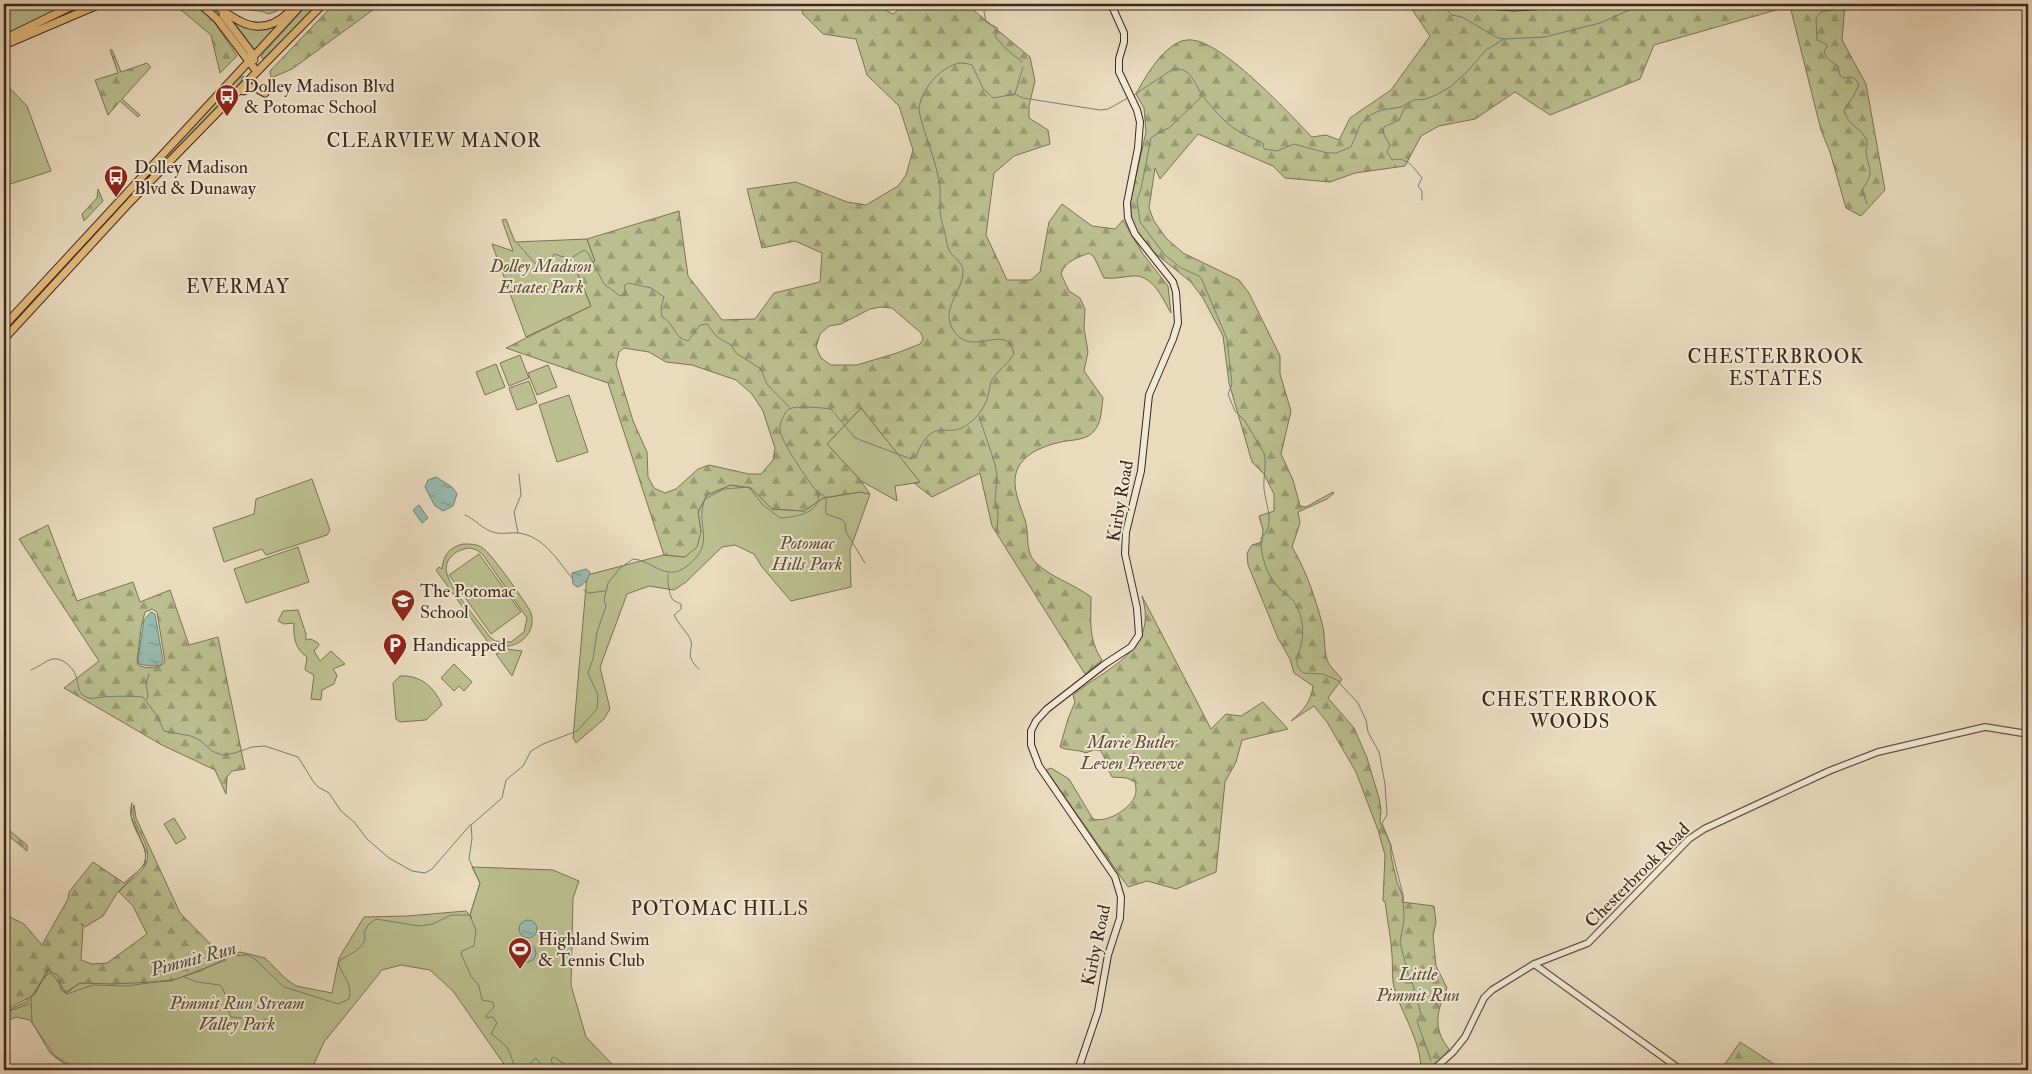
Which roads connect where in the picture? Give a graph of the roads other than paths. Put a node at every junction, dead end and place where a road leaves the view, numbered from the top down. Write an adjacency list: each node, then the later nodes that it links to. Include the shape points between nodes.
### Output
1 (76, 4): 11 (main road)
2 (100, 4): 12 (main road)
3 (200, 4): 13 (main road)
4 (214, 4): 5 (main road, via 235,20 256,26 280,20); 13 (main road)
5 (297, 4)
6 (302, 4): 13 (main road)
7 (323, 4): 14 (main road)
8 (1111, 4): 21 (main road, Kirby Road, via 1124,33 1119,68 1138,113 1140,126 1128,218 1136,234 1174,282 1178,319 1175,334 1149,395 1141,471 1126,532 1126,560 1138,608 1139,635 1131,647 1047,709 1036,720 1031,737 1032,752 1039,766 1111,871 1121,897 1120,918 1108,955 1098,1012)
9 (1487, 4): 10 (highway)
10 (1547, 4)
11 (4, 39)
12 (4, 45)
13 (251, 59): 14 (main road); 17 (main road)
14 (257, 72): 16 (main road)
15 (265, 93): 16 (main road, via 251,87)
16 (232, 98): 18 (main road, via 130,202)
17 (4, 326)
18 (4, 340)
19 (2028, 734): 20 (street, Chesterbrook Road, via 1985,727 1878,752 1704,829 1689,840 1594,939 1582,947)
20 (1534, 964): 22 (street, Chesterbrook Road, via 1484,998 1465,1037); 23 (street)
21 (1078, 1070)
22 (1433, 1070)
23 (1681, 1070)

